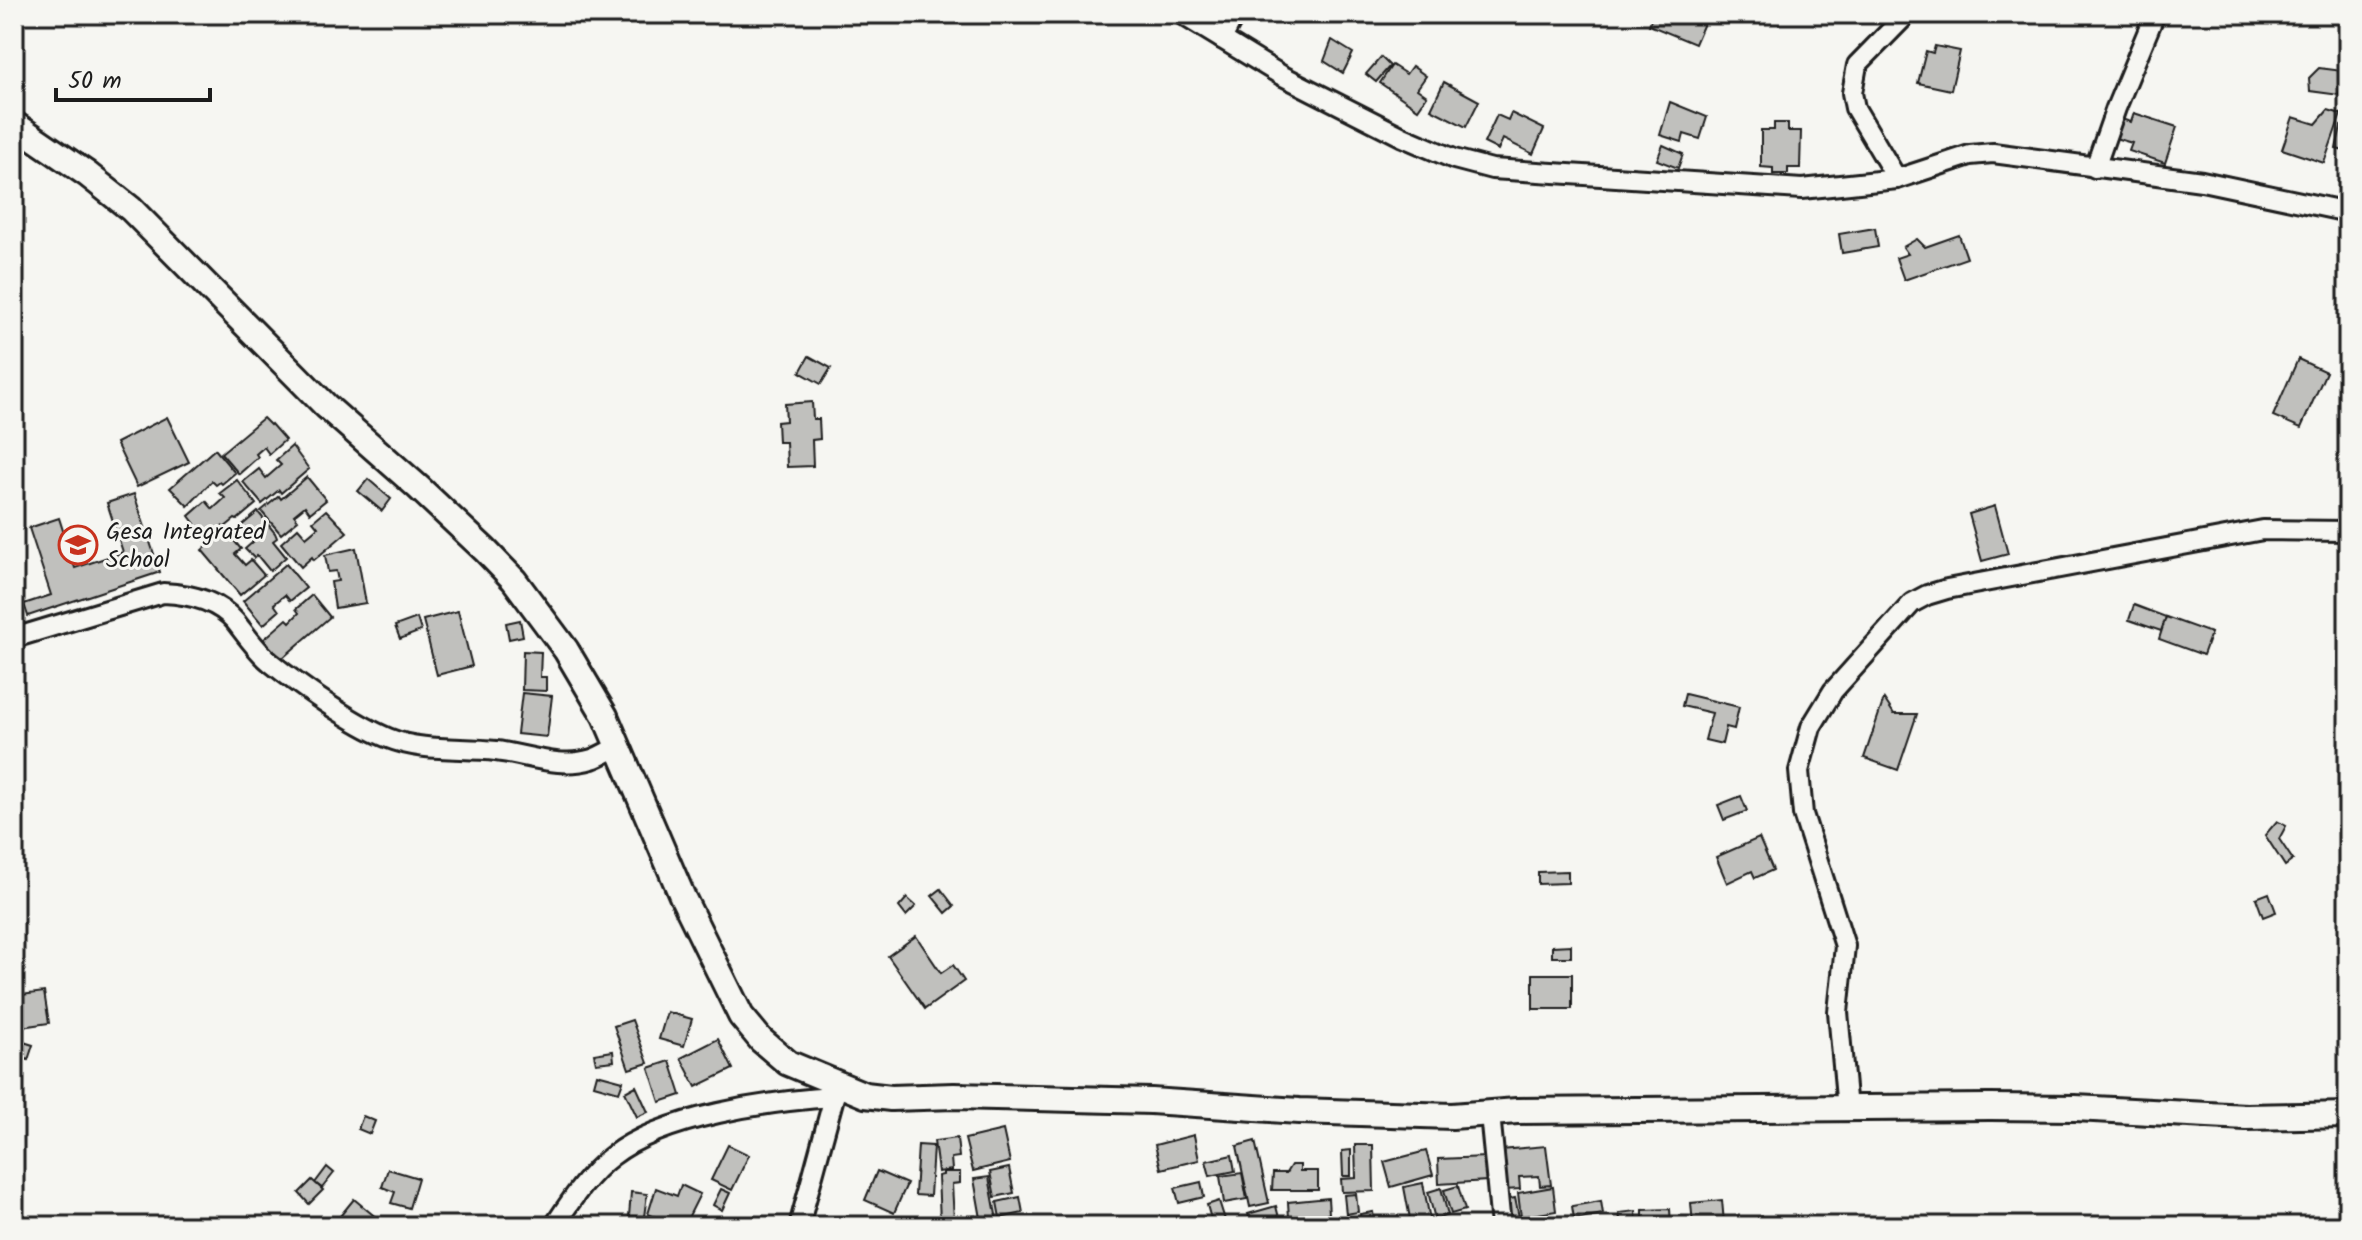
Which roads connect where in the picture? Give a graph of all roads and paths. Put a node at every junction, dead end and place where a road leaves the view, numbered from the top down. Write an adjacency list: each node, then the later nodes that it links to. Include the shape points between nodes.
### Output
1 (1181, 14): 5 (street)
2 (1235, 14): 5 (street)
3 (1907, 14): 8 (street, via 1857,65 1852,93 1855,108)
4 (2155, 14): 7 (street)
5 (1222, 39): 8 (street, via 1403,137 1492,169 1802,189)
6 (14, 124): 12 (main road, via 131,209 326,406 485,550 566,650)
7 (2095, 168): 8 (street, via 1993,153 1970,155); 9 (street, via 2202,181)
8 (1897, 179)
9 (2348, 212)
10 (2348, 531): 14 (street, via 2263,530 1947,589 1912,603 1859,660 1811,727 1799,771 1803,814 1845,946 1838,1012)
11 (14, 638): 12 (street, via 163,593 184,594 219,608 268,660 388,738 419,747 485,750 565,764)
12 (619, 746): 13 (main road, via 683,898 741,1016 788,1063)
13 (836, 1090): 15 (main road, via 891,1098); 17 (street, via 685,1121 645,1137 612,1156); 18 (street)
14 (1847, 1109): 15 (main road); 16 (main road)
15 (1490, 1114): 19 (street)
16 (2348, 1115)
17 (554, 1226)
18 (799, 1226)
19 (1501, 1226)

